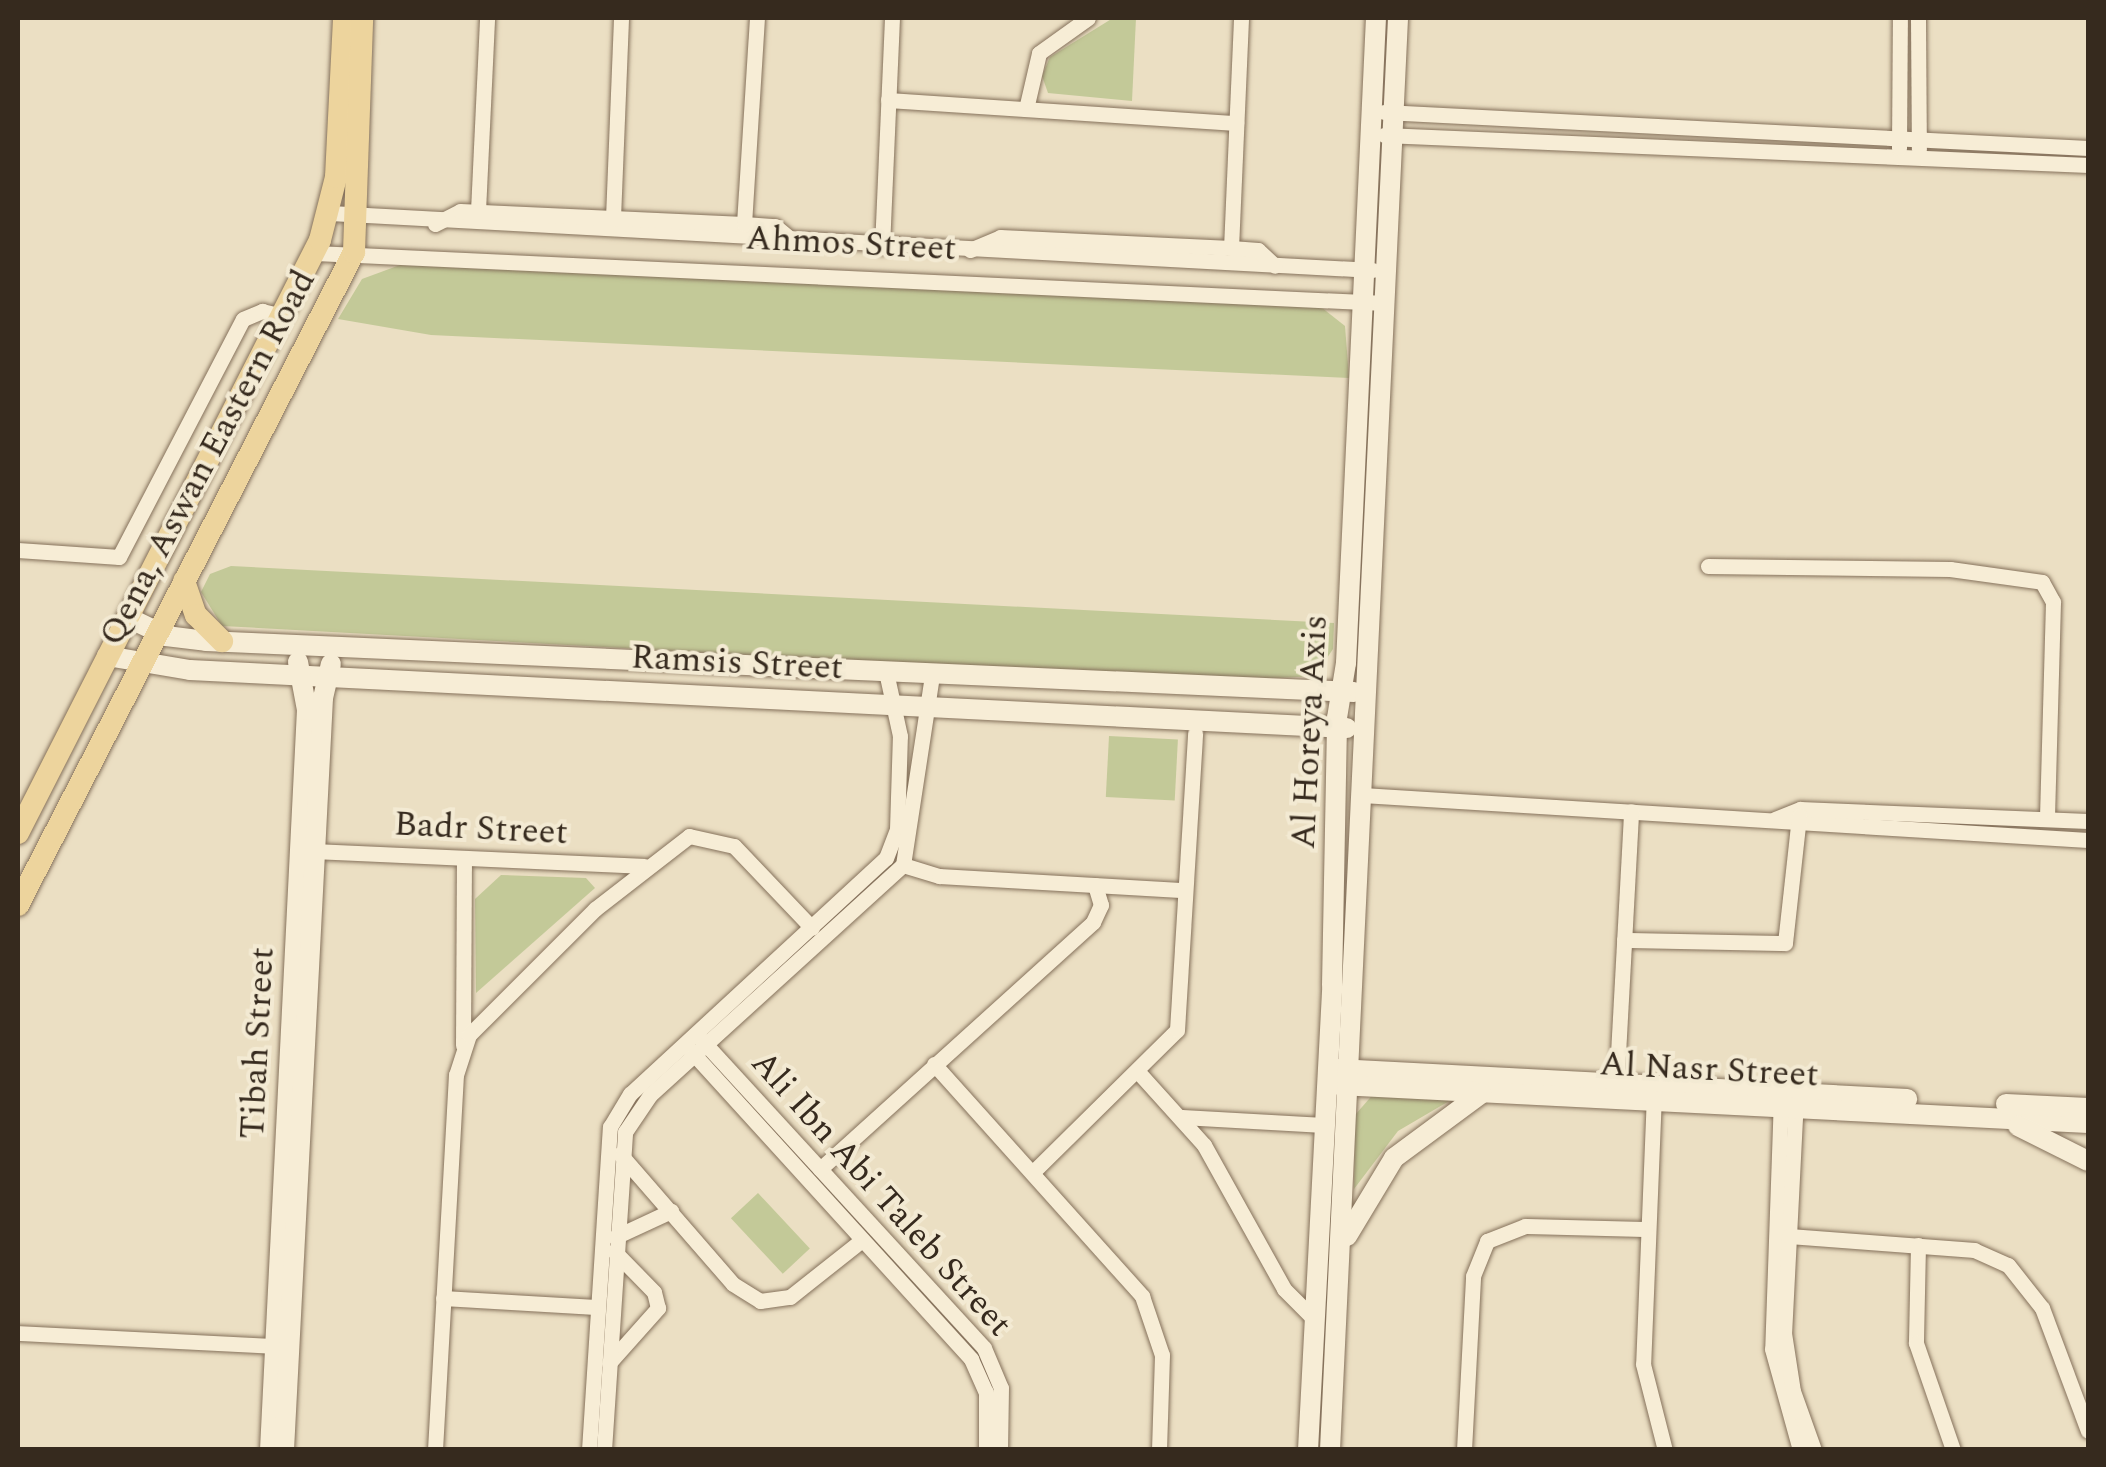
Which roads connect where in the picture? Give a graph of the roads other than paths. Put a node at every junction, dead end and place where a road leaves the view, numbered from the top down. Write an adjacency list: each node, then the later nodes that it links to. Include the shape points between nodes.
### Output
1 (344, 18): 26 (main road, Qena, Aswan Eastern Road)
2 (362, 18): 28 (main road, Qena, Aswan Eastern Road)
3 (487, 18): 25 (street)
4 (621, 18): 27 (street)
5 (758, 18): 30 (street)
6 (892, 18): 13 (street)
7 (1088, 18): 14 (street, via 1039,52)
8 (1241, 18): 16 (street)
9 (1376, 18): 15 (main road, Al Horeya Axis)
10 (1398, 18): 17 (main road, Al Horeya Axis)
11 (1900, 18): 19 (street)
12 (1918, 18): 20 (street)
13 (888, 100): 14 (street); 32 (street)
14 (1026, 109): 16 (street)
15 (1372, 109): 17 (street); 18 (main road, Al Horeya Axis)
16 (1236, 123): 34 (street)
17 (1393, 124): 18 (street); 19 (street); 22 (street); 39 (main road, Al Horeya Axis)
18 (1371, 138): 39 (main road, Al Horeya Axis)
19 (1899, 139): 20 (street); 22 (street)
20 (1919, 139): 21 (street); 23 (street)
21 (2088, 148)
22 (1898, 157): 23 (street)
23 (1920, 158): 24 (street)
24 (2088, 166)
25 (478, 211): 27 (street); 29 (street, via 452,212)
26 (330, 212): 28 (street, Ahmos Street); 37 (main road, Qena, Aswan Eastern Road)
27 (613, 218): 30 (street)
28 (361, 219): 29 (street, Ahmos Street); 36 (main road, Qena, Aswan Eastern Road)
29 (434, 224): 31 (street, Ahmos Street)
30 (744, 224): 31 (street, via 775,226)
31 (794, 242): 32 (street, Ahmos Street)
32 (874, 246): 33 (street, Ahmos Street); 40 (street)
33 (902, 248): 35 (street, Ahmos Street); 41 (street)
34 (1231, 248): 35 (street, via 1000,237); 38 (street, via 1258,250)
35 (970, 250): 38 (street, Ahmos Street)
36 (354, 252): 37 (street, Ahmos Street); 40 (street, Ahmos Street); 47 (main road, Qena, Aswan Eastern Road)
37 (314, 253): 44 (main road, Qena, Aswan Eastern Road)
38 (1275, 266): 39 (street, Ahmos Street)
39 (1375, 270): 42 (main road, Al Horeya Axis); 43 (main road, Al Horeya Axis)
40 (864, 274): 41 (street, Ahmos Street)
41 (900, 276): 42 (street, Ahmos Street)
42 (1363, 302): 43 (street, Ahmos Street); 59 (main road, Al Horeya Axis)
43 (1385, 303): 60 (main road, Al Horeya Axis)
44 (282, 316): 45 (street, via 262,310 243,319 119,558); 48 (main road, Qena, Aswan Eastern Road)
45 (18, 550)
46 (1708, 566): 69 (street, via 1950,570 2042,582 2053,602)
47 (184, 581): 49 (main road, Qena, Aswan Eastern Road); 50 (main road, via 196,615)
48 (127, 616): 49 (main road, Ramsis Street); 53 (main road, Qena, Aswan Eastern Road)
49 (156, 632): 50 (main road, Ramsis Street); 54 (main road, Qena, Aswan Eastern Road)
50 (222, 641): 51 (main road, Ramsis Street)
51 (287, 644): 52 (main road, Ramsis Street); 56 (main road, Tibah Street)
52 (340, 646): 55 (main road, Ramsis Street); 57 (main road, Tibah Street)
53 (106, 656): 54 (main road, Ramsis Street); 73 (main road, Qena, Aswan Eastern Road)
54 (140, 664): 56 (main road, Ramsis Street); 81 (main road, Qena, Aswan Eastern Road)
55 (886, 672): 58 (main road, Ramsis Street); 61 (street, Ali Ibn Abi Taleb Street)
56 (302, 673): 57 (main road, Ramsis Street); 100 (main road, Tibah Street)
57 (327, 674): 61 (main road, Ramsis Street); 75 (main road, Tibah Street)
58 (932, 675): 59 (main road, Ramsis Street); 62 (street)
59 (1341, 692): 60 (main road, Ramsis Street); 63 (main road, Al Horeya Axis)
60 (1366, 693): 64 (main road, Al Horeya Axis)
61 (898, 703): 62 (main road, Ramsis Street); 82 (street, Ali Ibn Abi Taleb Street, via 891,850)
62 (924, 704): 63 (main road, Ramsis Street); 77 (street)
63 (1337, 727): 64 (main road, Ramsis Street); 71 (main road, Al Horeya Axis)
64 (1365, 730): 66 (main road, Al Horeya Axis)
65 (1196, 734): 80 (street)
66 (1362, 795): 67 (street); 72 (main road, Al Horeya Axis)
67 (1631, 811): 68 (street); 83 (street)
68 (1799, 818): 69 (street); 74 (street); 83 (street, via 1786,943)
69 (2048, 818): 70 (street)
70 (2088, 821)
71 (1338, 828): 72 (main road); 88 (main road, Al Horeya Axis)
72 (1360, 829): 88 (main road, Al Horeya Axis)
73 (18, 833)
74 (2088, 840)
75 (316, 851): 76 (street, Badr Street); 100 (main road, Tibah Street)
76 (464, 858): 78 (street, Badr Street); 85 (street)
77 (903, 865): 79 (street, via 939,876); 84 (street, Ali Ibn Abi Taleb Street)
78 (644, 866): 82 (street, via 681,839 717,837); 85 (street)
79 (1095, 885): 80 (street); 86 (street, via 1101,905 1093,922)
80 (1185, 890): 87 (street, via 1180,1018 1171,1042)
81 (18, 905)
82 (812, 928): 84 (street, Ali Ibn Abi Taleb Street)
83 (1624, 940): 90 (street)
84 (695, 1044): 98 (street, Ali Ibn Abi Taleb Street, via 636,1112); 101 (street, Ali Ibn Abi Taleb Street); 106 (street, Ali Ibn Abi Taleb Street); 111 (street, Ali Ibn Abi Taleb Street, via 630,1094 610,1127)
85 (466, 1052): 110 (street)
86 (934, 1064): 101 (street); 102 (street)
87 (1140, 1074): 95 (street); 102 (street)
88 (1338, 1077): 89 (main road, Al Nasr Street); 97 (main road, Al Horeya Axis); 109 (main road, Al Horeya Axis)
89 (1484, 1084): 90 (main road, Al Nasr Street); 109 (main road, via 1394,1158)
90 (1616, 1090): 91 (main road, Al Nasr Street)
91 (1654, 1092): 92 (main road, Al Nasr Street); 104 (street)
92 (1788, 1100): 93 (main road, Al Nasr Street); 94 (main road, Al Nasr Street); 105 (street); 129 (street, via 1772,1349)
93 (2088, 1108)
94 (1993, 1116): 96 (main road, Al Nasr Street); 99 (main road)
95 (1182, 1117): 97 (street); 112 (street, via 1224,1174 1284,1290)
96 (2088, 1123)
97 (1324, 1125): 112 (main road, Al Horeya Axis)
98 (620, 1154): 103 (street); 107 (street, Ali Ibn Abi Taleb Street)
99 (2088, 1161)
100 (292, 1165): 114 (main road, Tibah Street); 118 (main road, Tibah Street)
101 (820, 1169): 123 (street, Ali Ibn Abi Taleb Street, via 990,1358 1001,1388)
102 (1033, 1172): 124 (street, via 1131,1279 1151,1315 1162,1354)
103 (671, 1210): 106 (street, via 733,1284 760,1300 790,1298); 107 (street)
104 (1646, 1229): 127 (street, via 1525,1226 1488,1241 1473,1276); 128 (street, via 1643,1364)
105 (1789, 1236): 108 (street); 130 (street, via 1786,1363)
106 (862, 1240): 122 (street, Ali Ibn Abi Taleb Street, via 976,1366 987,1401)
107 (614, 1244): 115 (street, Ali Ibn Abi Taleb Street); 115 (street, via 654,1292 658,1308)
108 (1918, 1244): 116 (street, via 1974,1250 2022,1278 2042,1308); 131 (street, via 1916,1343)
109 (1342, 1252): 126 (main road, Al Horeya Axis)
110 (443, 1298): 111 (street); 119 (street)
111 (596, 1307): 120 (street, Ali Ibn Abi Taleb Street)
112 (1314, 1320): 125 (main road, Al Horeya Axis)
113 (18, 1333): 114 (street)
114 (275, 1346): 117 (main road, Tibah Street)
115 (609, 1362): 121 (street, Ali Ibn Abi Taleb Street)
116 (2088, 1431)
117 (270, 1450)
118 (284, 1450)
119 (435, 1450)
120 (589, 1450)
121 (604, 1450)
122 (986, 1450)
123 (1000, 1450)
124 (1159, 1450)
125 (1308, 1450)
126 (1330, 1450)
127 (1464, 1450)
128 (1665, 1450)
129 (1800, 1450)
130 (1814, 1450)
131 (1953, 1450)

